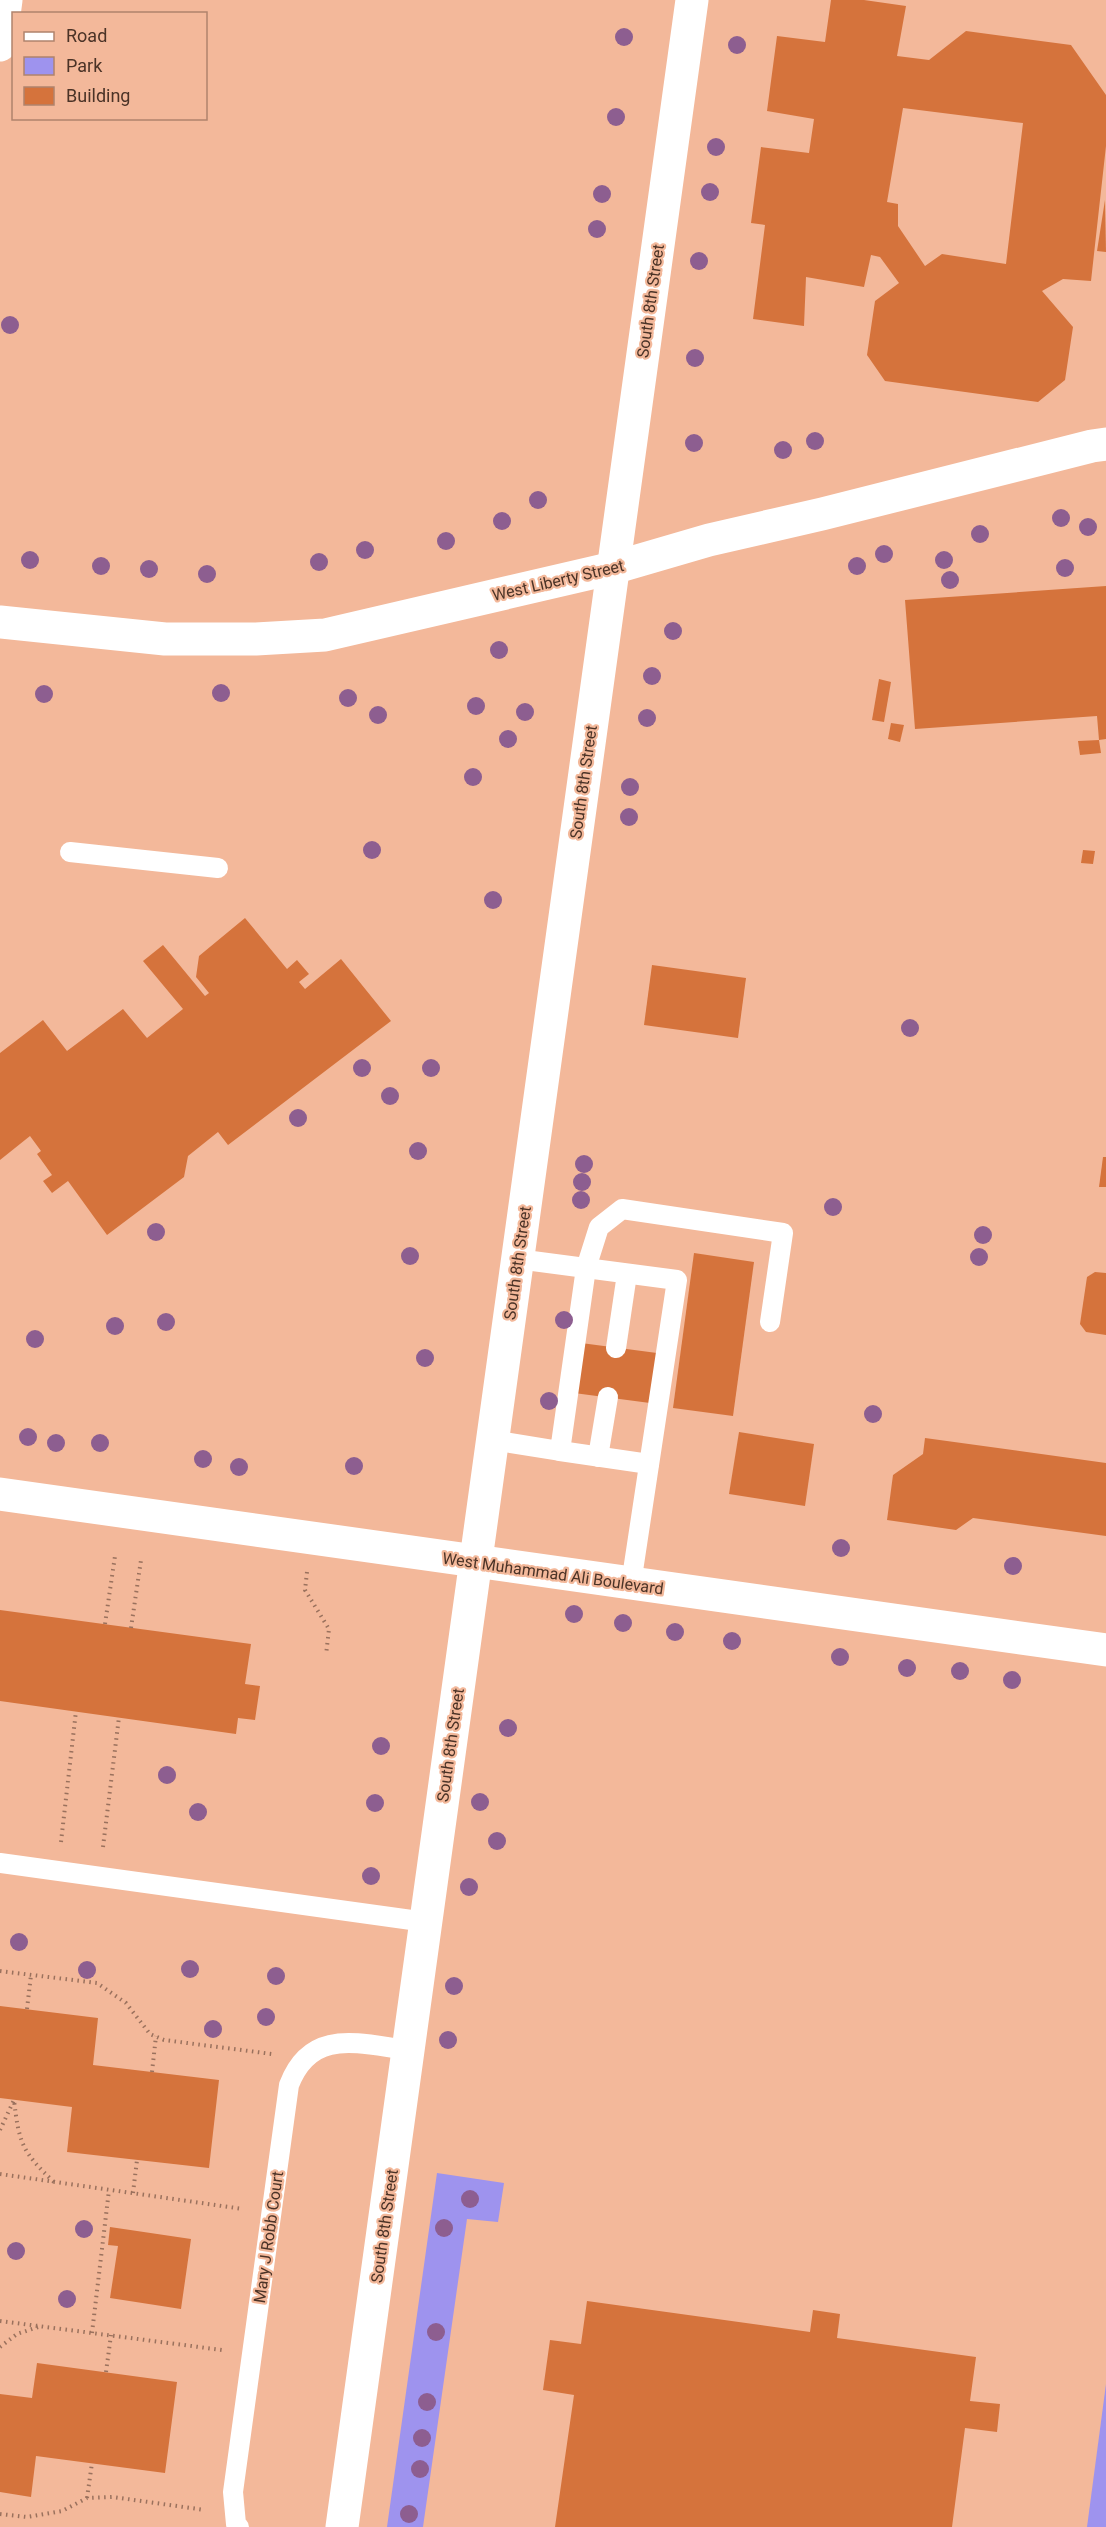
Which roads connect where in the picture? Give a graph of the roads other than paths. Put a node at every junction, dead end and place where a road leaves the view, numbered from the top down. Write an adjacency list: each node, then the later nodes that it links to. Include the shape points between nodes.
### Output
1 (6, 0): 3 (street)
2 (692, 0): 5 (street, South 8th Street)
3 (0, 45)
4 (1106, 444): 5 (street, West Liberty Street, via 709,540)
5 (613, 568): 6 (street, West Liberty Street, via 325,635 165,639); 9 (street, South 8th Street)
6 (0, 622)
7 (70, 852): 8 (lane)
8 (219, 868)
9 (517, 1259): 10 (lane); 15 (street, South 8th Street)
10 (586, 1268): 11 (lane); 12 (lane, via 599,1227 622,1209 783,1233); 16 (lane)
11 (627, 1274): 13 (lane); 18 (lane, via 677,1280)
12 (770, 1322)
13 (616, 1348)
14 (608, 1398): 17 (lane)
15 (492, 1440): 16 (lane); 20 (street, South 8th Street)
16 (560, 1450): 17 (lane)
17 (598, 1457): 18 (lane)
18 (649, 1464): 21 (lane)
19 (0, 1494): 20 (street, West Muhammad Ali Boulevard)
20 (476, 1562): 21 (street, West Muhammad Ali Boulevard); 24 (street, South 8th Street)
21 (631, 1584): 22 (street, West Muhammad Ali Boulevard)
22 (1106, 1650)
23 (0, 1863): 24 (lane)
24 (426, 1922): 25 (street, South 8th Street)
25 (408, 2050): 26 (lane, Mary J Robb Court, via 338,2042 318,2048 304,2058 289,2085 233,2492); 27 (street, South 8th Street)
26 (237, 2520)
27 (342, 2527)

